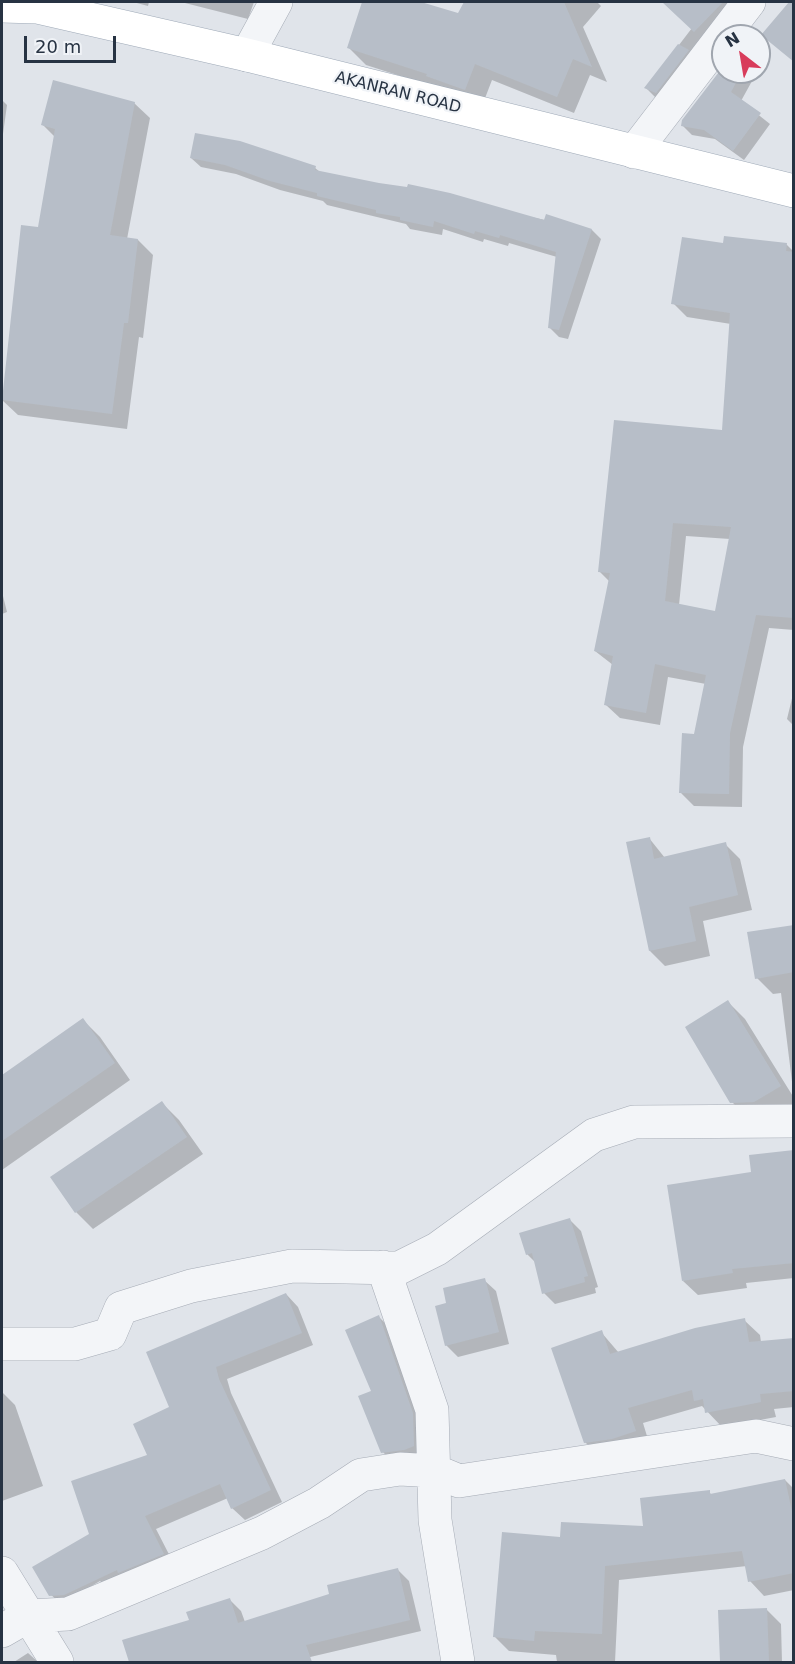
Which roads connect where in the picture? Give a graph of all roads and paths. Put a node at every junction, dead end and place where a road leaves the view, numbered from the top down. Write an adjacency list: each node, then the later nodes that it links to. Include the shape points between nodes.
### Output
1 (276, 2): 4 (street)
2 (749, 2): 5 (street)
3 (2, 6): 4 (main road, AKANRAN ROAD, via 38,7)
4 (247, 55): 5 (main road, AKANRAN ROAD)
5 (634, 152): 6 (main road, AKANRAN ROAD)
6 (794, 191)
7 (794, 1121): 8 (street, via 634,1122 594,1135 437,1249 399,1268)
8 (383, 1268): 9 (street, via 292,1266 190,1286 121,1308 110,1334 75,1344); 11 (street, via 432,1410)
9 (2, 1344)
10 (794, 1444): 11 (street, via 756,1436)
11 (447, 1476): 13 (street, via 400,1469 361,1475 262,1533 68,1614); 15 (street, via 435,1520)
12 (2, 1574): 13 (street)
13 (15, 1624): 14 (street)
14 (57, 1662)
15 (458, 1662)

